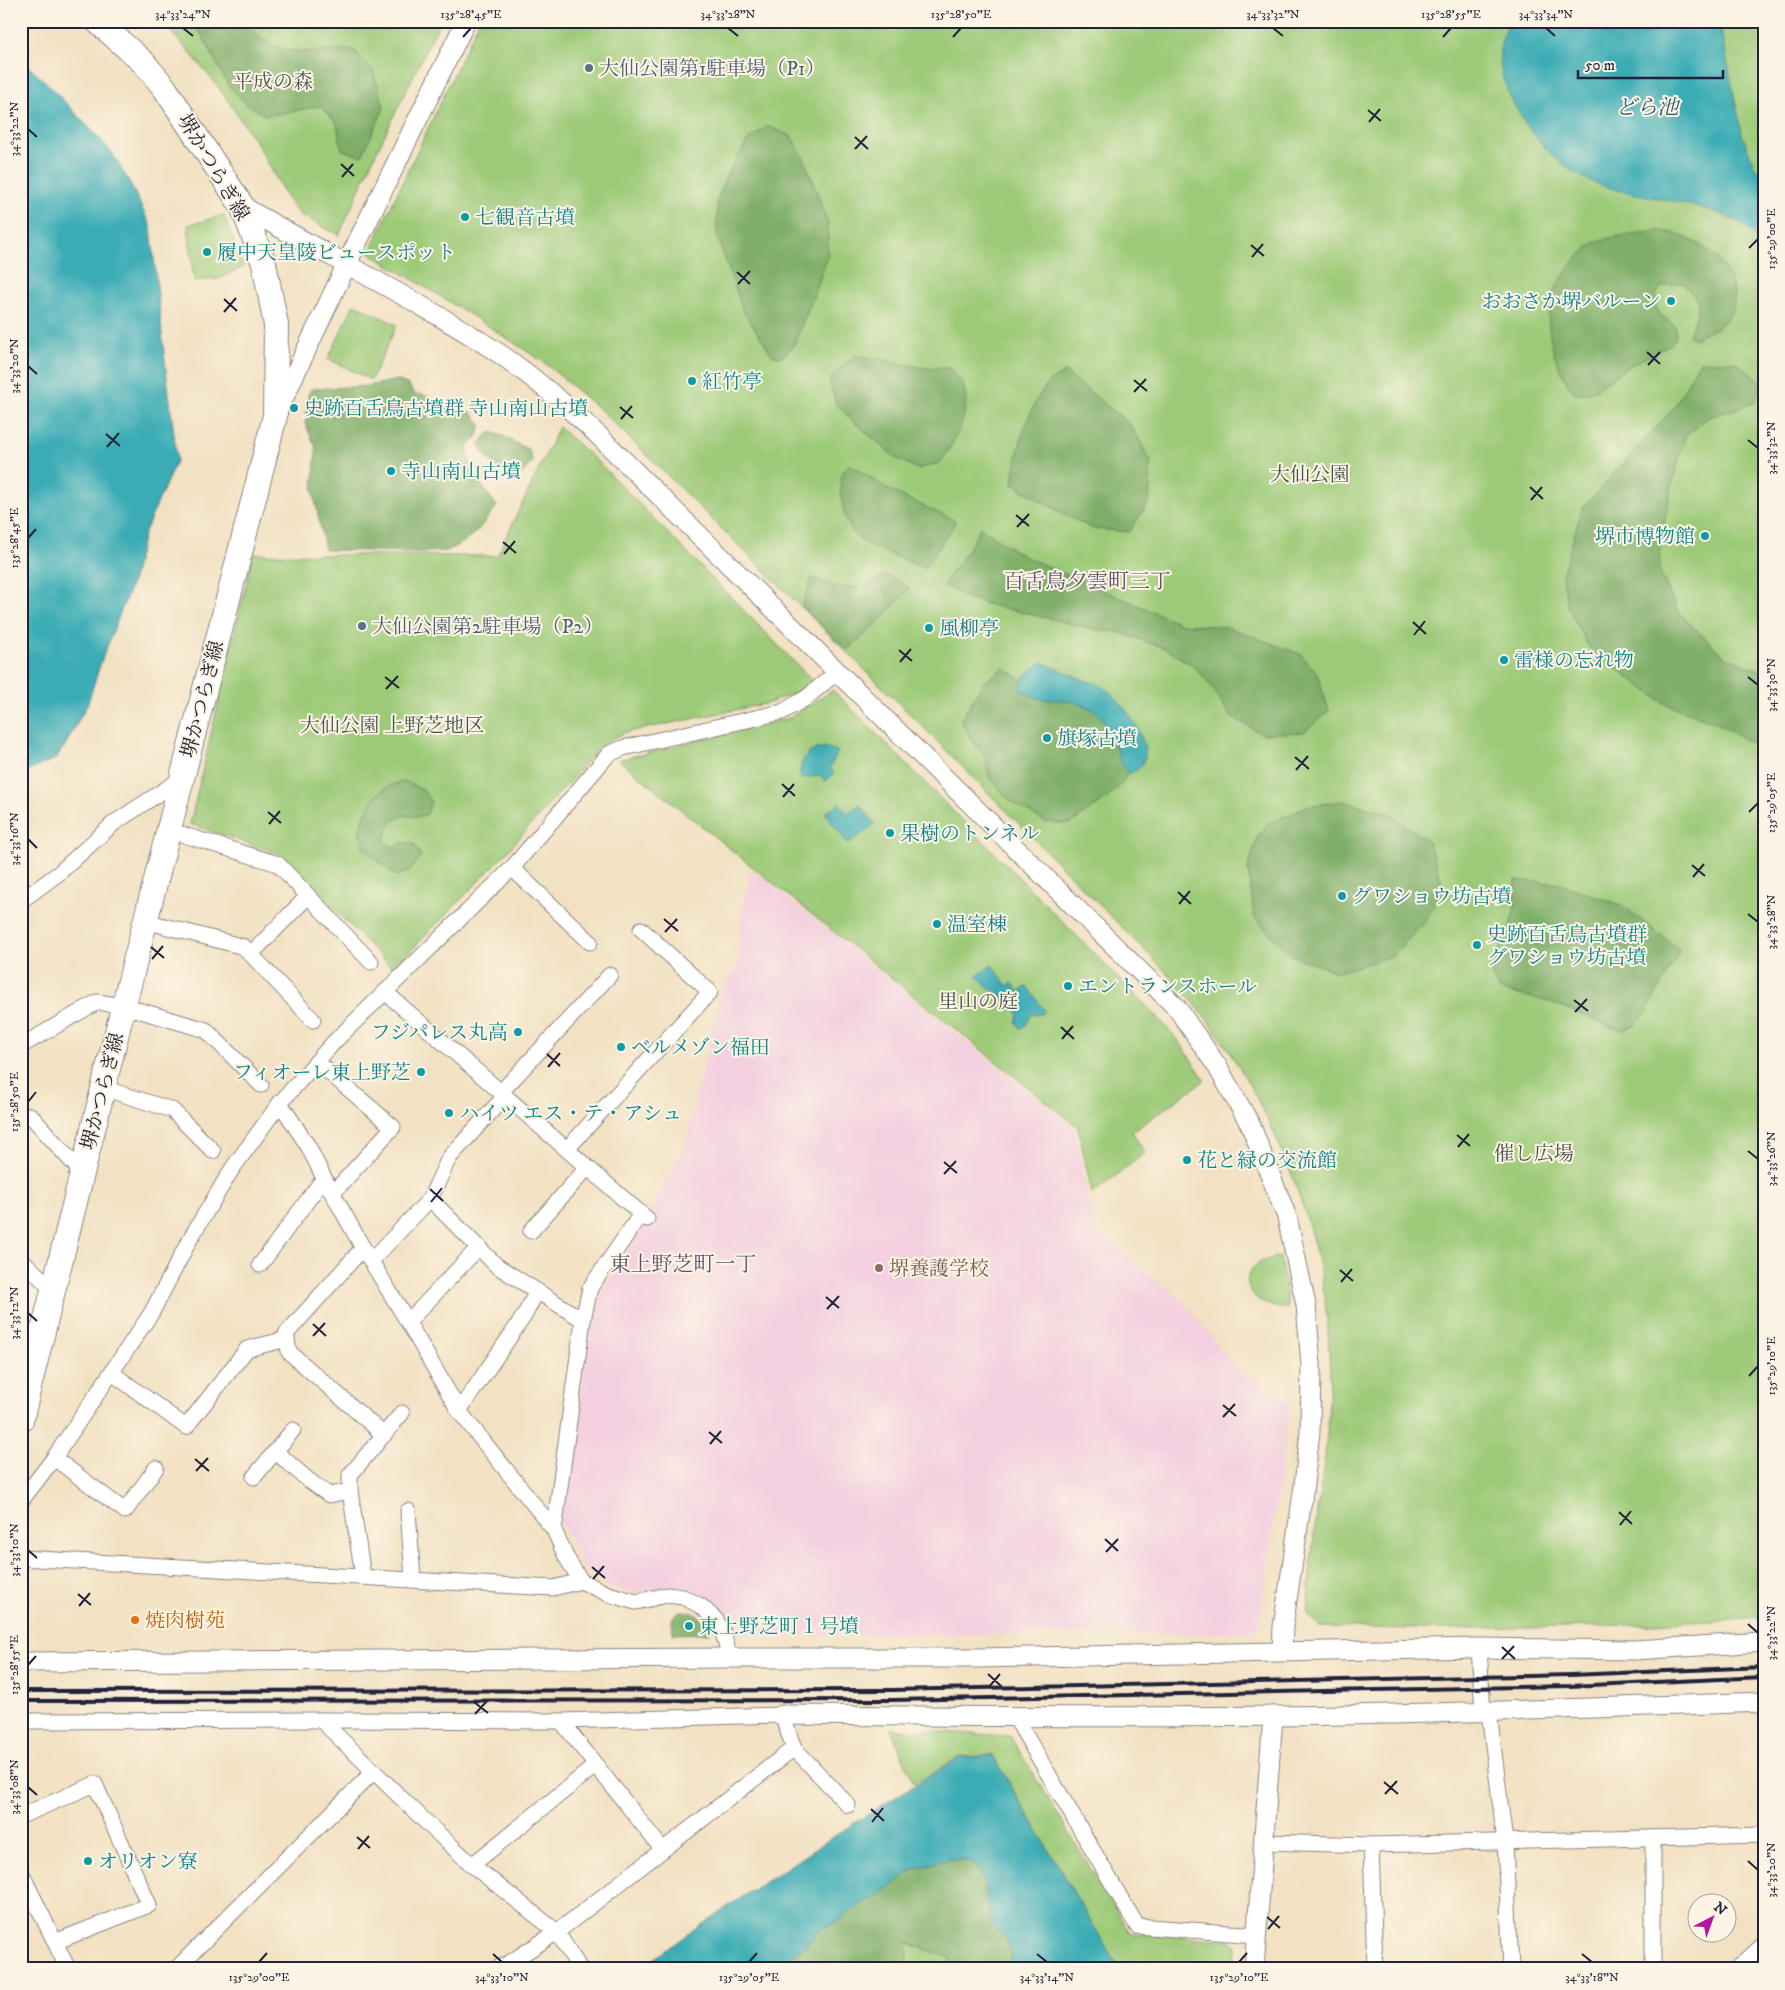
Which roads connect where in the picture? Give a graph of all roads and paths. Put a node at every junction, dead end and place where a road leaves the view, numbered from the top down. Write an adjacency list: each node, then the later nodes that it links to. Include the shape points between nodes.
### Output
1 (97, 21): 3 (main road, 堺かつらぎ線, via 143,62 164,87)
2 (466, 21): 4 (street)
3 (242, 206): 4 (street); 5 (main road, 堺かつらぎ線, via 264,263 276,325)
4 (347, 264): 5 (street); 6 (street, via 500,354 539,384 600,436)
5 (275, 416): 7 (main road, 堺かつらぎ線)
6 (837, 672): 9 (street, via 806,698 782,712 623,748 609,754); 66 (street, via 1177,1008 1217,1066 1250,1124 1287,1217 1306,1305 1311,1365 1310,1432)
7 (181, 779): 8 (main road, 堺かつらぎ線); 11 (street, via 114,822 59,873)
8 (168, 830): 10 (street, via 278,864); 12 (main road, 堺かつらぎ線)
9 (512, 868): 14 (street); 18 (street)
10 (308, 896): 15 (street); 16 (street)
11 (21, 901)
12 (146, 921): 15 (street, via 244,947); 19 (main road, 堺かつらぎ線)
13 (641, 929): 28 (street, via 710,992)
14 (590, 942)
15 (250, 954): 20 (street)
16 (371, 962)
17 (610, 974): 25 (street)
18 (385, 992): 22 (street); 25 (street)
19 (124, 1006): 21 (street, via 97,1002); 23 (street, via 206,1030); 24 (main road, 堺かつらぎ線)
20 (313, 1020)
21 (21, 1046)
22 (317, 1062): 26 (street); 33 (street, via 393,1127)
23 (261, 1085)
24 (103, 1088): 29 (street, via 172,1110); 31 (main road, 堺かつらぎ線)
25 (503, 1094): 28 (street); 34 (street, via 449,1158)
26 (280, 1103): 32 (street); 46 (street, via 232,1169 152,1312)
27 (21, 1118): 31 (street, via 30,1115)
28 (567, 1149): 30 (street)
29 (213, 1151)
30 (587, 1168): 35 (street); 42 (street, via 644,1216 590,1288)
31 (82, 1172): 40 (main road, 堺かつらぎ線)
32 (324, 1178): 33 (street); 39 (street)
33 (333, 1193): 37 (street)
34 (430, 1199): 36 (street); 37 (street)
35 (531, 1231)
36 (478, 1247): 41 (street, via 497,1266); 43 (street)
37 (367, 1255): 43 (street); 45 (street, via 286,1334)
38 (21, 1258): 40 (street)
39 (260, 1265)
40 (53, 1290): 44 (main road, 堺かつらぎ線)
41 (537, 1291): 42 (street); 47 (street, via 524,1316)
42 (584, 1320): 59 (street)
43 (408, 1322): 47 (street)
44 (32, 1333): 49 (main road, 堺かつらぎ線)
45 (287, 1339): 46 (street, via 247,1349 186,1427); 51 (street, via 289,1352)
46 (112, 1373): 53 (street)
47 (458, 1411): 59 (street)
48 (402, 1413): 51 (street)
49 (21, 1420)
50 (293, 1430): 52 (street)
51 (384, 1435): 56 (street, via 350,1475)
52 (276, 1452): 55 (street); 56 (street, via 329,1495)
53 (54, 1458): 54 (street, via 125,1511); 57 (street)
54 (156, 1468)
55 (254, 1477)
56 (350, 1491): 61 (street)
57 (21, 1502)
58 (408, 1511): 62 (street)
59 (554, 1530): 63 (street)
60 (21, 1558): 61 (street)
61 (363, 1576): 62 (street)
62 (413, 1579): 63 (street, via 553,1588)
63 (581, 1582): 67 (street, via 636,1602 667,1595 683,1597 701,1606 716,1620)
64 (1764, 1642): 65 (street, via 1634,1650)
65 (1479, 1648): 66 (street); 70 (street)
66 (1282, 1651): 67 (street, via 980,1658)
67 (730, 1658): 68 (street)
68 (21, 1662)
69 (1764, 1702): 70 (street)
70 (1486, 1712): 72 (street); 85 (street)
71 (782, 1715): 73 (street); 76 (street); 77 (street)
72 (1273, 1716): 73 (street); 84 (street)
73 (1015, 1717): 91 (street, via 1137,1926)
74 (321, 1720): 75 (street); 76 (street); 79 (street)
75 (21, 1721)
76 (560, 1721): 78 (street)
77 (794, 1748): 80 (street); 87 (street)
78 (596, 1765): 87 (street); 88 (street)
79 (374, 1771): 88 (street); 95 (street)
80 (848, 1805)
81 (21, 1816): 92 (street, via 95,1784 148,1905)
82 (1764, 1835): 83 (street)
83 (1653, 1838): 85 (street); 101 (street)
84 (1263, 1842): 86 (street); 91 (street)
85 (1505, 1842): 86 (street); 100 (street)
86 (1371, 1845): 99 (street)
87 (662, 1849): 90 (street)
88 (472, 1865): 90 (street)
89 (21, 1872): 92 (street)
90 (557, 1932): 96 (street); 97 (street)
91 (1256, 1934): 98 (street)
92 (55, 1942): 94 (street)
93 (1764, 1944): 102 (street)
94 (68, 1969)
95 (176, 1969)
96 (495, 1969)
97 (580, 1969)
98 (1254, 1969)
99 (1375, 1969)
100 (1511, 1969)
101 (1654, 1969)
102 (1737, 1969)

